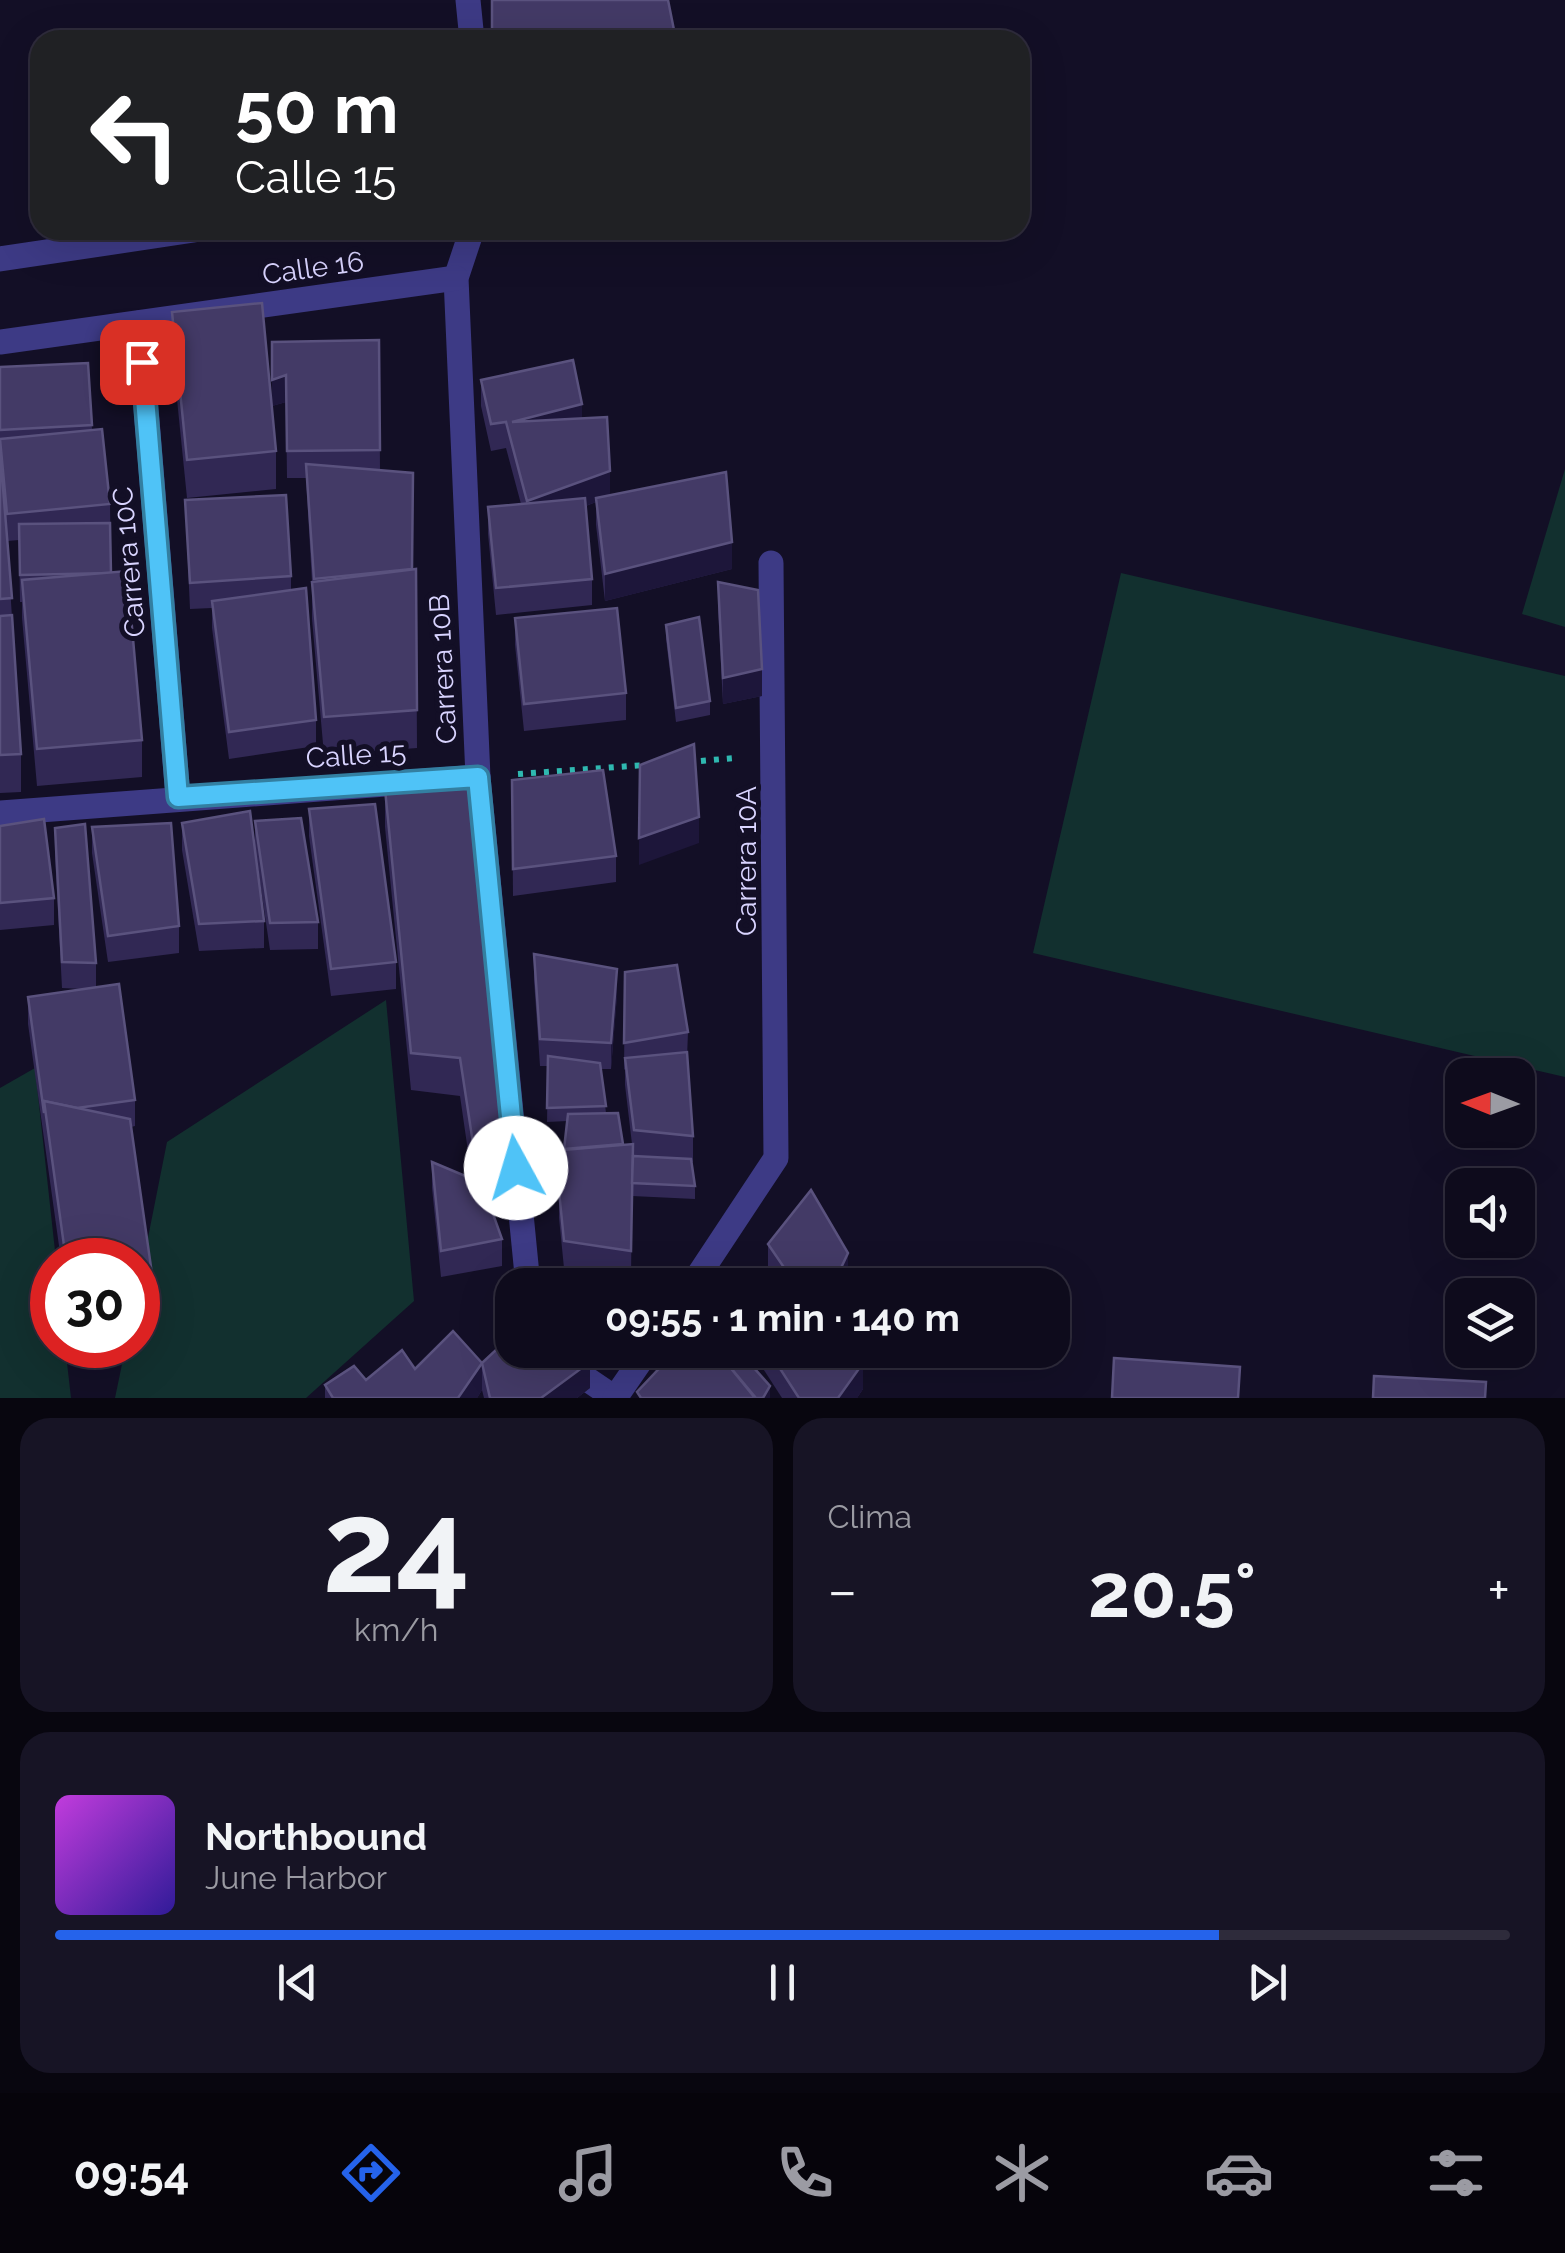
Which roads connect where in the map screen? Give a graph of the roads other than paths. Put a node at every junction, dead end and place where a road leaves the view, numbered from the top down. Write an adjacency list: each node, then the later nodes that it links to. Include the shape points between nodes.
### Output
1 (468, 0): 2 (street)
2 (471, 30)
3 (127, 240): 5 (street)
4 (469, 240): 6 (street, Carrera 10B)
5 (0, 259)
6 (456, 278): 7 (street, Calle 16); 10 (street, Carrera 10B)
7 (139, 323): 8 (street, Calle 16); 11 (street, Carrera 10C)
8 (0, 342)
9 (772, 563): 14 (street, Carrera 10A, via 776,1158)
10 (478, 777): 11 (street, Calle 15); 13 (street, Carrera 10B)
11 (178, 797): 12 (street, Calle 15)
12 (0, 813)
13 (526, 1268)
14 (703, 1268)
15 (571, 1368): 17 (street)
16 (636, 1368): 17 (street)
17 (615, 1398)

